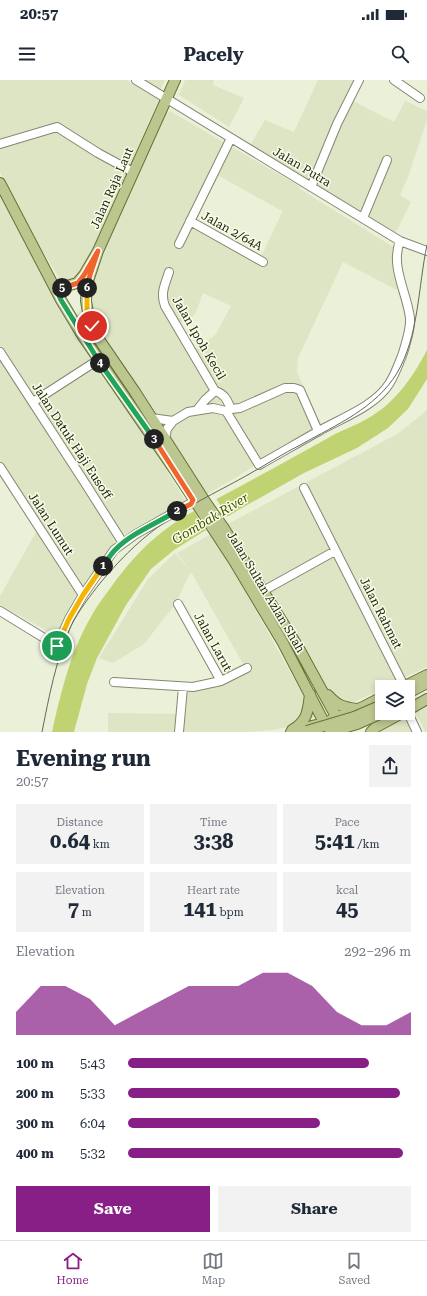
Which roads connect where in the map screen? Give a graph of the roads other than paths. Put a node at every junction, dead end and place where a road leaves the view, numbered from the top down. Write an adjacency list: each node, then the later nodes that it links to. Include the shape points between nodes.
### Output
1 (136, 80): 6 (street, Jalan Putra)
2 (175, 80): 6 (main road, Jalan Raja Laut)
3 (359, 80): 12 (street, via 337,124)
4 (394, 80): 5 (street)
5 (420, 98)
6 (166, 99): 7 (street, Jalan Putra); 10 (main road, Jalan Raja Laut)
7 (231, 138): 12 (street, Jalan Putra); 14 (street)
8 (0, 144): 10 (street, via 57,127)
9 (386, 160): 13 (street)
10 (133, 172): 17 (main road, Jalan Raja Laut)
11 (0, 183): 21 (main road, Jalan Sultan Azlan Shah)
12 (311, 187): 13 (street, Jalan Putra)
13 (363, 218): 15 (street, Jalan Putra)
14 (190, 221): 16 (street); 19 (street, Jalan 2/64A)
15 (400, 241): 18 (street, Jalan Putra); 30 (street, via 396,254 410,320 400,361 389,384 376,398)
16 (178, 244)
17 (98, 251): 21 (main road, Jalan Raja Laut, via 78,283); 28 (main road, Jalan Sultan Azlan Shah, via 87,284 89,318 98,338)
18 (427, 251)
19 (263, 262)
20 (170, 272): 24 (street, Jalan Ipoh Kecil, via 162,298)
21 (56, 289): 23 (main road, Jalan Sultan Azlan Shah)
22 (0, 352): 25 (street, Jalan Datuk Haji Eusoff)
23 (98, 360): 25 (street); 34 (main road, Jalan Sultan Azlan Shah)
24 (215, 391): 26 (street); 27 (street, Jalan Ipoh Kecil, via 225,397)
25 (33, 402): 36 (street, Jalan Datuk Haji Eusoff)
26 (196, 410): 27 (street); 29 (street)
27 (229, 410): 30 (street, via 240,408 285,388 294,388 300,390); 30 (street, via 259,465)
28 (151, 418): 29 (street); 31 (main road, Jalan Sultan Azlan Shah)
29 (173, 421): 31 (street)
30 (318, 431)
31 (165, 439): 34 (main road, Jalan Sultan Azlan Shah)
32 (0, 467): 39 (street, Jalan Lumut)
33 (304, 488): 37 (street, Jalan Rahmat)
34 (199, 504): 35 (main road, Jalan Sultan Azlan Shah); 36 (street, via 191,504)
35 (220, 530): 38 (main road, Jalan Sultan Azlan Shah); 53 (main road, Jalan Sultan Azlan Shah)
36 (123, 543): 39 (street, via 114,550)
37 (336, 551): 38 (street); 44 (street, Jalan Rahmat)
38 (263, 592): 49 (main road, Jalan Sultan Azlan Shah)
39 (83, 595): 41 (street, via 57,646)
40 (178, 604): 45 (street, Jalan Larut)
41 (0, 611)
42 (247, 668): 45 (street)
43 (427, 675): 47 (main road)
44 (400, 680)
45 (221, 681): 50 (street, Jalan Larut)
46 (114, 682): 50 (street, Jalan Larut)
47 (415, 683)
48 (427, 684): 51 (main road)
49 (320, 686): 58 (main road, via 337,704 348,708); 61 (main road, Jalan Sultan Azlan Shah)
50 (183, 687): 66 (street)
51 (415, 687)
52 (427, 693): 54 (main road)
53 (310, 694): 64 (main road, Jalan Sultan Azlan Shah); 67 (main road, via 305,718)
54 (415, 699)
55 (427, 699): 57 (main road)
56 (375, 701): 58 (main road)
57 (415, 706)
58 (361, 708): 61 (main road); 65 (main road, via 358,716 360,724)
59 (375, 708): 68 (main road, bridge)
60 (375, 716): 69 (main road, bridge)
61 (336, 718): 64 (main road); 70 (main road, Jalan Sultan Azlan Shah)
62 (390, 720): 65 (main road)
63 (411, 720): 71 (street)
64 (324, 722): 67 (main road); 69 (main road, Jalan Sultan Azlan Shah)
65 (373, 730)
66 (179, 732)
67 (290, 732)
68 (304, 732)
69 (329, 732)
70 (345, 732)
71 (417, 732)

